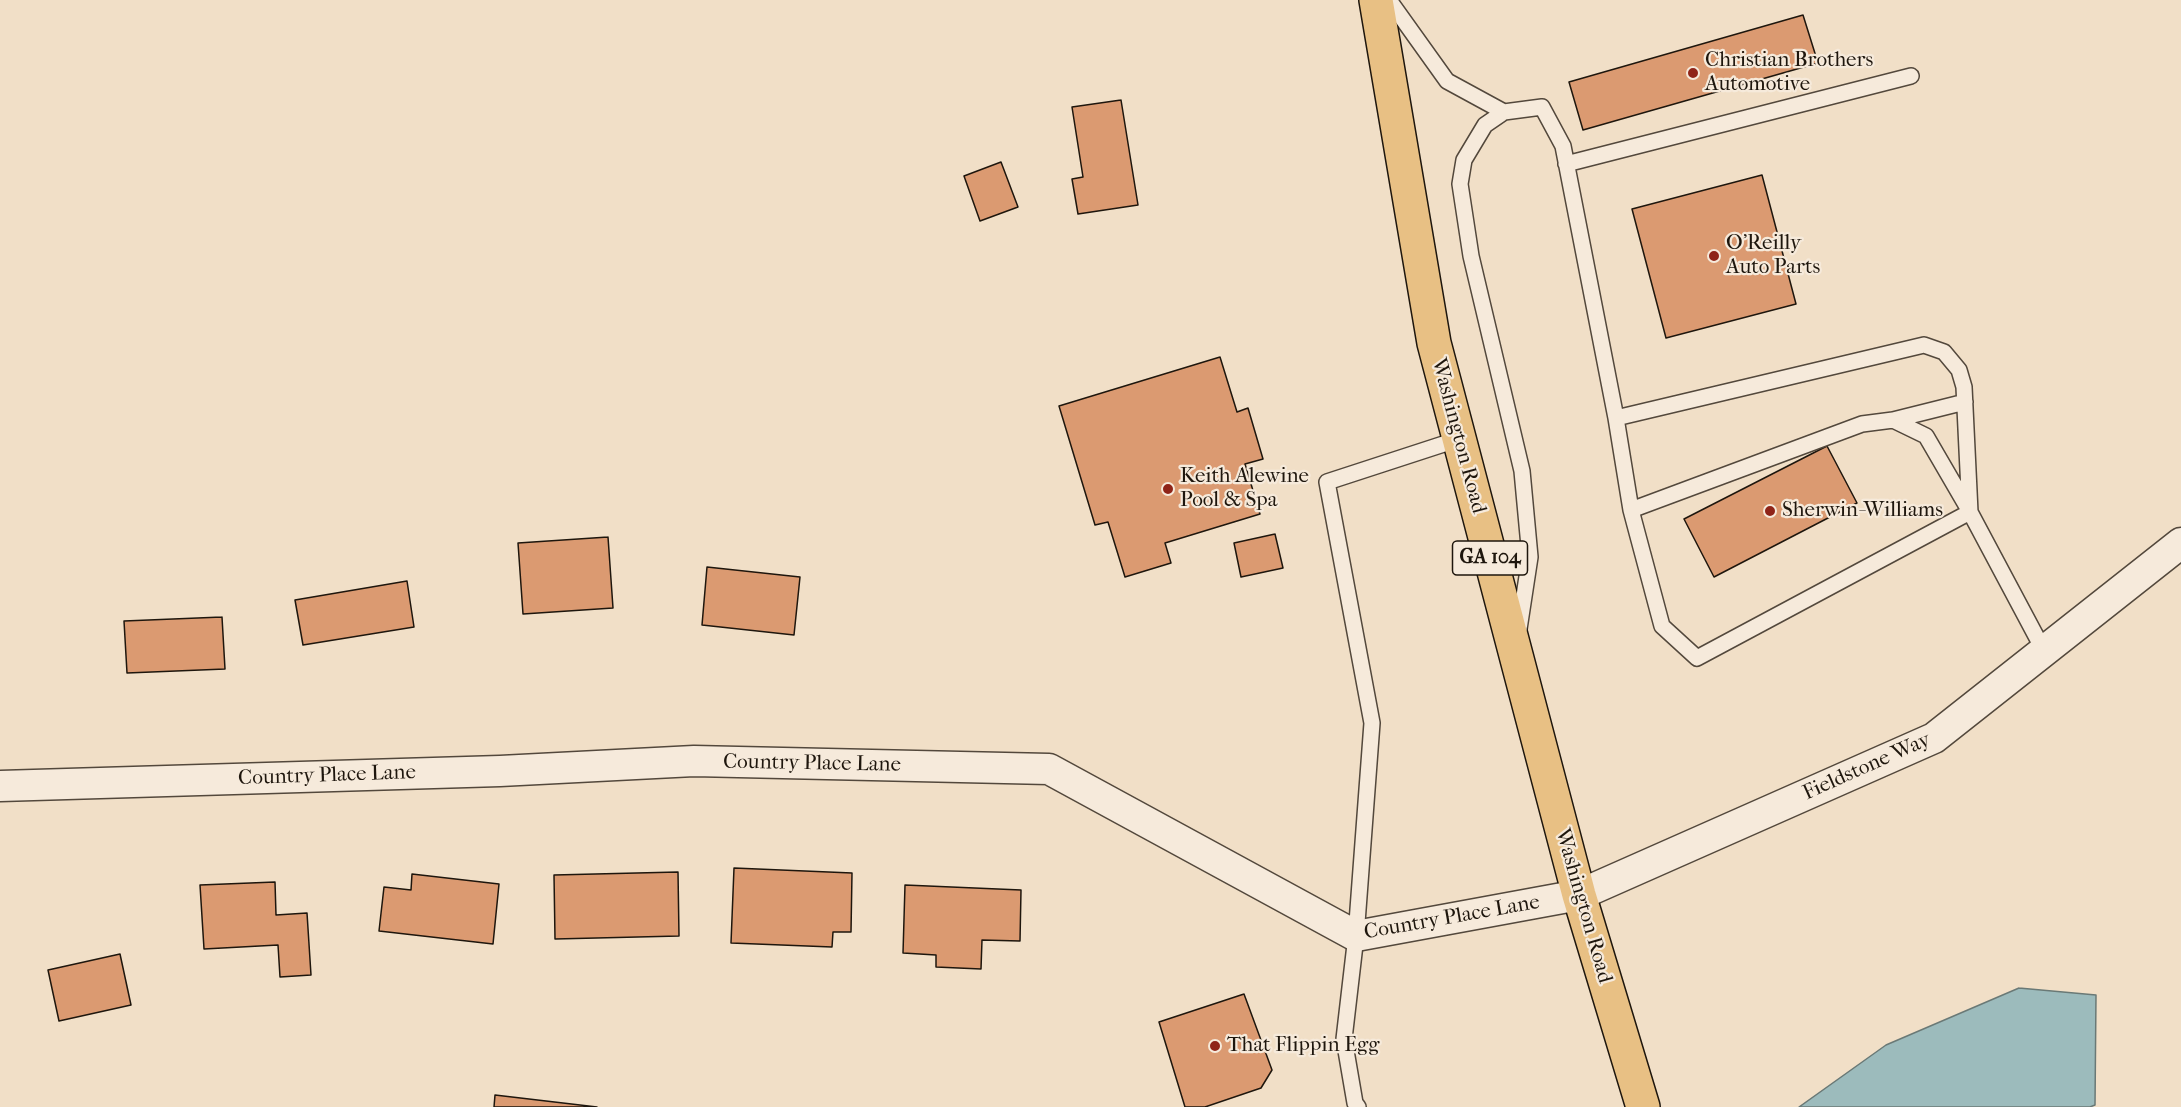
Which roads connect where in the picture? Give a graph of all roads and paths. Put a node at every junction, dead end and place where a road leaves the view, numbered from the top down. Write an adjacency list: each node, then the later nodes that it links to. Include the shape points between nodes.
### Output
1 (1376, 0): 9 (main road, Washington Road / GA 104, via 1434,343)
2 (1389, 0): 4 (lane, via 1447,81)
3 (1911, 76): 5 (lane)
4 (1504, 112): 5 (lane, via 1542,107 1563,146); 14 (lane, via 1485,125 1464,160 1460,184 1471,256 1522,471 1530,557)
5 (1566, 164): 7 (lane)
6 (1965, 402): 7 (lane, via 1959,370 1944,352 1924,345); 8 (lane); 11 (lane)
7 (1616, 418): 10 (lane)
8 (1893, 420): 10 (lane, via 1862,424); 11 (lane, via 1926,436)
9 (1459, 439): 14 (main road, Washington Road / GA 104); 17 (lane, via 1327,482 1372,723)
10 (1630, 510): 11 (lane, via 1662,626 1696,658)
11 (1970, 512): 13 (lane)
12 (2181, 543): 13 (street, Fieldstone Way)
13 (2044, 651): 16 (street, Fieldstone Way, via 1934,738)
14 (1515, 652): 16 (main road, Washington Road / GA 104)
15 (0, 786): 17 (street, Country Place Lane, via 500,771 694,761 1049,769)
16 (1579, 895): 17 (street, Country Place Lane); 19 (main road, Washington Road / GA 104)
17 (1356, 936): 18 (lane, via 1344,1040)
18 (1358, 1107)
19 (1642, 1107)

